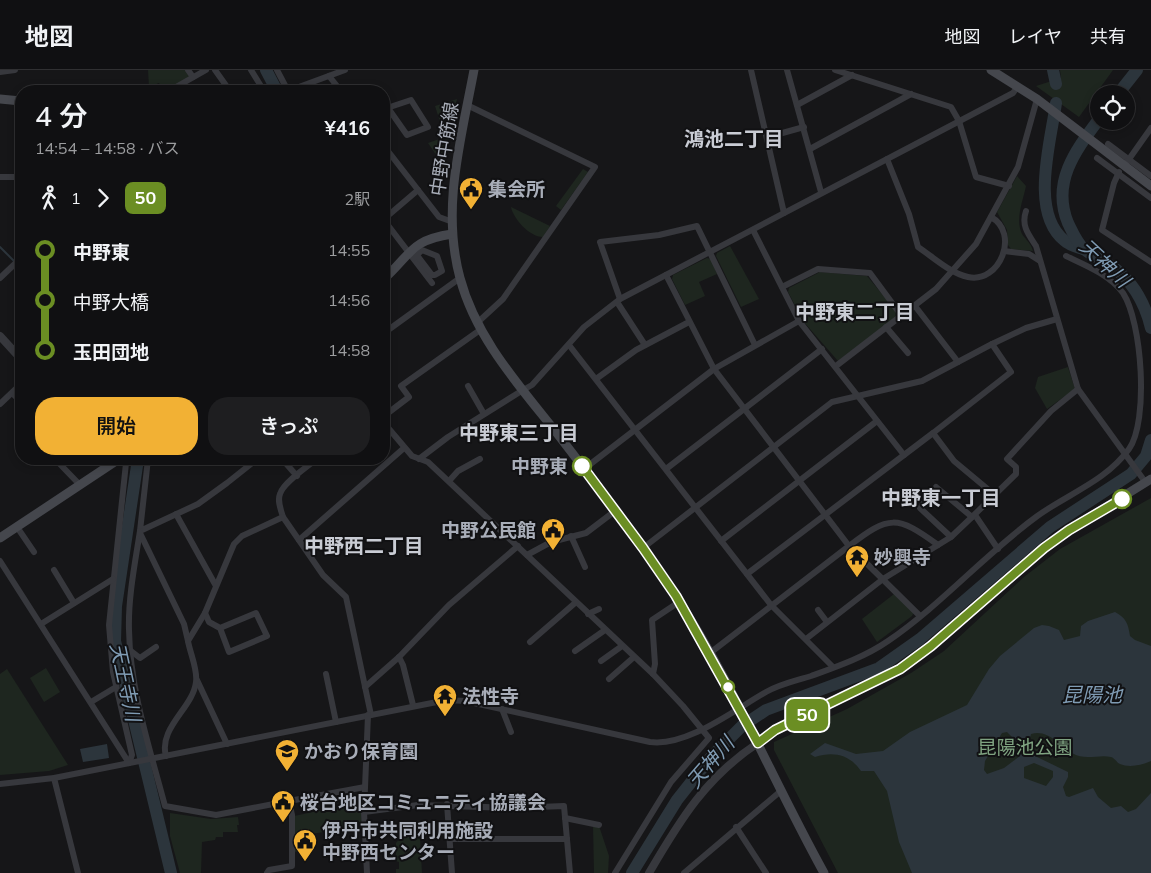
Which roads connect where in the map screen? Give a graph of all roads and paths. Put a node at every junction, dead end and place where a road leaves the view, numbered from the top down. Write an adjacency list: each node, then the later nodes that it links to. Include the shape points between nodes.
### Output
1 (16, 70): 13 (street)
2 (188, 70): 16 (street)
3 (206, 70): 16 (street)
4 (215, 70): 18 (street)
5 (250, 70): 19 (street)
6 (277, 70): 20 (street)
7 (345, 70): 15 (street)
8 (474, 70): 28 (main road, 中野中筋線)
9 (751, 70): 35 (street)
10 (787, 70): 29 (street)
11 (835, 70): 14 (street)
12 (991, 70): 23 (main road)
13 (0, 72)
14 (852, 75): 24 (street); 29 (street)
15 (329, 76): 21 (street); 22 (street)
16 (193, 77): 17 (street)
17 (184, 85)
18 (226, 85)
19 (260, 85)
20 (285, 85)
21 (304, 85)
22 (336, 85)
23 (1018, 86): 27 (main road); 32 (street, via 1013,93)
24 (911, 94): 32 (street, via 951,107); 37 (street)
25 (0, 99): 26 (main road)
26 (15, 100)
27 (1037, 100): 46 (street); 47 (main road)
28 (468, 105): 55 (main road, 中野中筋線, via 455,170); 79 (street, via 595,166 505,297)
29 (797, 105): 33 (street)
30 (390, 108): 31 (street, via 411,100 428,127 407,135)
31 (390, 114)
32 (959, 121): 40 (street); 46 (street, via 976,177)
33 (804, 127): 35 (street); 37 (street)
34 (1151, 128): 41 (street)
35 (768, 137): 52 (street)
36 (1108, 144): 41 (street)
37 (810, 149): 49 (street)
38 (390, 154): 48 (street)
39 (1097, 158): 42 (street)
40 (887, 159): 49 (street); 66 (street, via 918,247)
41 (1128, 161): 43 (street)
42 (1118, 174): 50 (street); 64 (street, via 1102,230)
43 (1151, 176)
44 (0, 177): 45 (street)
45 (15, 178)
46 (1009, 186): 54 (street)
47 (1151, 186)
48 (418, 190): 53 (street); 55 (street, via 439,217)
49 (821, 192): 52 (street)
50 (1151, 198)
51 (1026, 211): 63 (street, via 1024,226 1036,246)
52 (784, 213): 57 (street)
53 (390, 214)
54 (992, 217): 59 (street, via 1004,233); 66 (street, via 976,244)
55 (450, 221): 58 (main road, 中野中筋線)
56 (390, 226): 61 (street)
57 (754, 230): 60 (street); 72 (street)
58 (452, 234): 61 (main road, via 430,237 418,244); 70 (main road, 中野中筋線)
59 (1004, 251): 63 (street, via 1029,254); 66 (street, via 998,266 984,276 967,277)
60 (711, 253): 68 (street); 73 (street, via 697,226 659,235 600,242); 86 (street)
61 (413, 255): 67 (main road); 71 (street)
62 (1066, 256): 113 (street, via 1094,270 1115,286 1123,293 1130,310 1140,351 1141,379 1135,436)
63 (1040, 261): 76 (street)
64 (1151, 262)
65 (15, 264): 69 (street)
66 (953, 270): 74 (street)
67 (390, 274)
68 (666, 275): 73 (street); 78 (street)
69 (0, 278)
70 (460, 278): 79 (main road, 中野中筋線); 81 (street, via 418,304)
71 (432, 283)
72 (782, 287): 75 (street, via 818,269 870,273); 77 (street)
73 (619, 300): 84 (street, via 584,327); 85 (street)
74 (915, 306): 75 (street); 91 (street)
75 (901, 315): 80 (street)
76 (1057, 319): 83 (street, via 1026,328); 97 (street)
77 (800, 320): 86 (street); 87 (street)
78 (689, 322): 85 (street); 93 (street)
79 (479, 326): 98 (main road, 中野中筋線); 104 (street, via 401,386 409,397)
80 (886, 326): 90 (street); 92 (street)
81 (390, 331)
82 (0, 336): 88 (street)
83 (992, 344): 91 (street); 109 (street, via 1011,372)
84 (569, 345): 94 (street); 98 (street, via 532,385)
85 (644, 346): 94 (street)
86 (755, 346): 93 (street)
87 (822, 349): 92 (street); 103 (street)
88 (13, 350): 89 (street)
89 (15, 352)
90 (908, 353)
91 (958, 362): 101 (street, via 922,381)
92 (836, 366): 101 (street)
93 (714, 369): 103 (street); 107 (street)
94 (596, 379): 107 (street)
95 (468, 386): 105 (street)
96 (15, 389): 99 (street)
97 (1078, 389): 113 (street); 132 (street, via 1051,411 1007,459 1016,467 1016,474)
98 (523, 390): 105 (street); 125 (main road, 中野中筋線)
99 (12, 392): 100 (street); 102 (street)
100 (15, 395)
101 (858, 396): 106 (street); 110 (street, via 832,402)
102 (0, 404)
103 (744, 409): 110 (street); 126 (street)
104 (390, 411)
105 (484, 414): 114 (street)
106 (877, 421): 112 (street); 128 (street)
107 (634, 429): 125 (street); 126 (street)
108 (390, 431): 111 (street)
109 (933, 434): 112 (street); 132 (street, via 954,461)
110 (772, 447): 128 (street); 133 (street)
111 (404, 448): 114 (street); 116 (street)
112 (904, 455): 136 (street)
113 (1126, 456): 129 (street); 150 (street, via 1096,481 1035,518)
114 (419, 459): 130 (street, via 428,462)
115 (480, 459): 130 (street, via 458,471)
116 (390, 460)
117 (61, 465): 131 (street)
118 (109, 465): 131 (main road)
119 (126, 465): 157 (street)
120 (147, 465): 140 (street)
121 (249, 465): 135 (street, via 218,490)
122 (287, 465): 127 (street)
123 (310, 465): 127 (street)
124 (385, 465): 144 (street)
125 (584, 469): 134 (main road, 中野中筋線)
126 (666, 469): 133 (street)
127 (297, 476): 138 (street, via 280,494)
128 (799, 480): 136 (street); 145 (street)
129 (1146, 480): 199 (main road, via 1044,548 900,669 775,730)
130 (449, 482): 147 (street)
131 (80, 485): 139 (main road)
132 (996, 496): 137 (street)
133 (695, 508): 145 (street); 149 (street)
134 (615, 511): 141 (street, via 586,533); 149 (main road, 中野中筋線)
135 (176, 514): 140 (street); 159 (street)
136 (825, 515): 148 (street); 156 (street)
137 (974, 516): 142 (street); 142 (street, via 936,487 920,508); 150 (street)
138 (282, 517): 144 (street); 159 (street, via 242,536 234,544)
139 (17, 527): 143 (main road); 151 (street)
140 (140, 531): 174 (street, via 184,624); 178 (street, via 130,603)
141 (571, 536): 152 (street); 154 (street)
142 (951, 536): 146 (street)
143 (0, 538)
144 (299, 540): 190 (street, via 322,575 346,596)
145 (721, 541): 156 (street)
146 (938, 545): 148 (street, via 914,528 891,522 874,526); 158 (street)
147 (518, 546): 152 (street); 181 (street, via 450,605)
148 (849, 546): 158 (street); 163 (street)
149 (643, 548): 160 (main road, 中野中筋線)
150 (998, 548): 168 (street)
151 (34, 552)
152 (527, 555): 162 (street)
153 (0, 561): 170 (street)
154 (585, 567)
155 (54, 570): 161 (street)
156 (747, 574): 163 (street)
157 (113, 579): 161 (street); 189 (street, via 108,625)
158 (883, 579): 168 (street); 169 (street)
159 (216, 586): 166 (street)
160 (679, 602): 180 (main road, 中野中筋線); 186 (street, via 652,620)
161 (74, 603): 170 (street)
162 (575, 603): 167 (street); 175 (street)
163 (771, 604): 173 (street); 180 (street)
164 (599, 609): 167 (street)
165 (818, 610): 169 (street)
166 (205, 613): 171 (street, via 209,622); 174 (street)
167 (588, 614): 172 (street)
168 (920, 616): 184 (street, via 871,651)
169 (827, 622): 173 (street)
170 (40, 624): 191 (street)
171 (220, 628): 171 (street, via 256,613 267,636 229,652)
172 (605, 630): 176 (street); 179 (street)
173 (806, 639): 184 (street)
174 (188, 641): 188 (street)
175 (530, 642)
176 (622, 646): 182 (street); 183 (street)
177 (156, 647): 178 (street, via 140,658)
178 (130, 650): 202 (street)
179 (575, 651)
180 (710, 653): 194 (main road, 中野中筋線)
181 (399, 657): 190 (street); 192 (street)
182 (634, 657): 186 (street); 187 (street)
183 (601, 661)
184 (833, 667): 194 (street, via 773,688)
185 (326, 674): 196 (street)
186 (653, 674): 197 (street)
187 (609, 679)
188 (197, 680): 200 (street); 201 (street, via 190,700 170,730)
189 (116, 687): 191 (street); 203 (street)
190 (365, 687): 195 (street)
191 (91, 702): 203 (street)
192 (413, 705): 193 (street, via 457,700); 195 (street)
193 (502, 709): 197 (street, via 658,743 673,741); 198 (street)
194 (740, 710): 197 (street); 199 (main road, 中野中筋線)
195 (370, 715): 196 (street); 206 (street)
196 (336, 722): 200 (street)
197 (700, 729): 221 (street, via 709,738 671,782)
198 (511, 732)
199 (758, 743): 207 (main road, 中野中筋線); 222 (street, via 736,758 697,797)
200 (227, 744): 201 (street)
201 (166, 756): 202 (street)
202 (152, 759): 203 (street); 208 (street, via 165,806 216,815)
203 (132, 763): 204 (street)
204 (54, 778): 205 (street); 216 (street)
205 (0, 784)
206 (365, 787): 208 (street); 210 (street)
207 (782, 790): 213 (street); 225 (main road, 中野中筋線)
208 (289, 801): 217 (street, via 292,866)
209 (447, 804): 210 (street); 211 (street, via 514,808 564,806); 214 (street)
210 (364, 812): 218 (street)
211 (565, 818): 212 (street); 215 (street)
212 (599, 824)
213 (736, 827): 223 (street); 224 (street)
214 (450, 839): 215 (street); 219 (street)
215 (567, 839): 220 (street)
216 (78, 873)
217 (267, 873)
218 (367, 873)
219 (452, 873)
220 (570, 873)
221 (615, 873)
222 (649, 873)
223 (684, 873)
224 (766, 873)
225 (824, 873)

